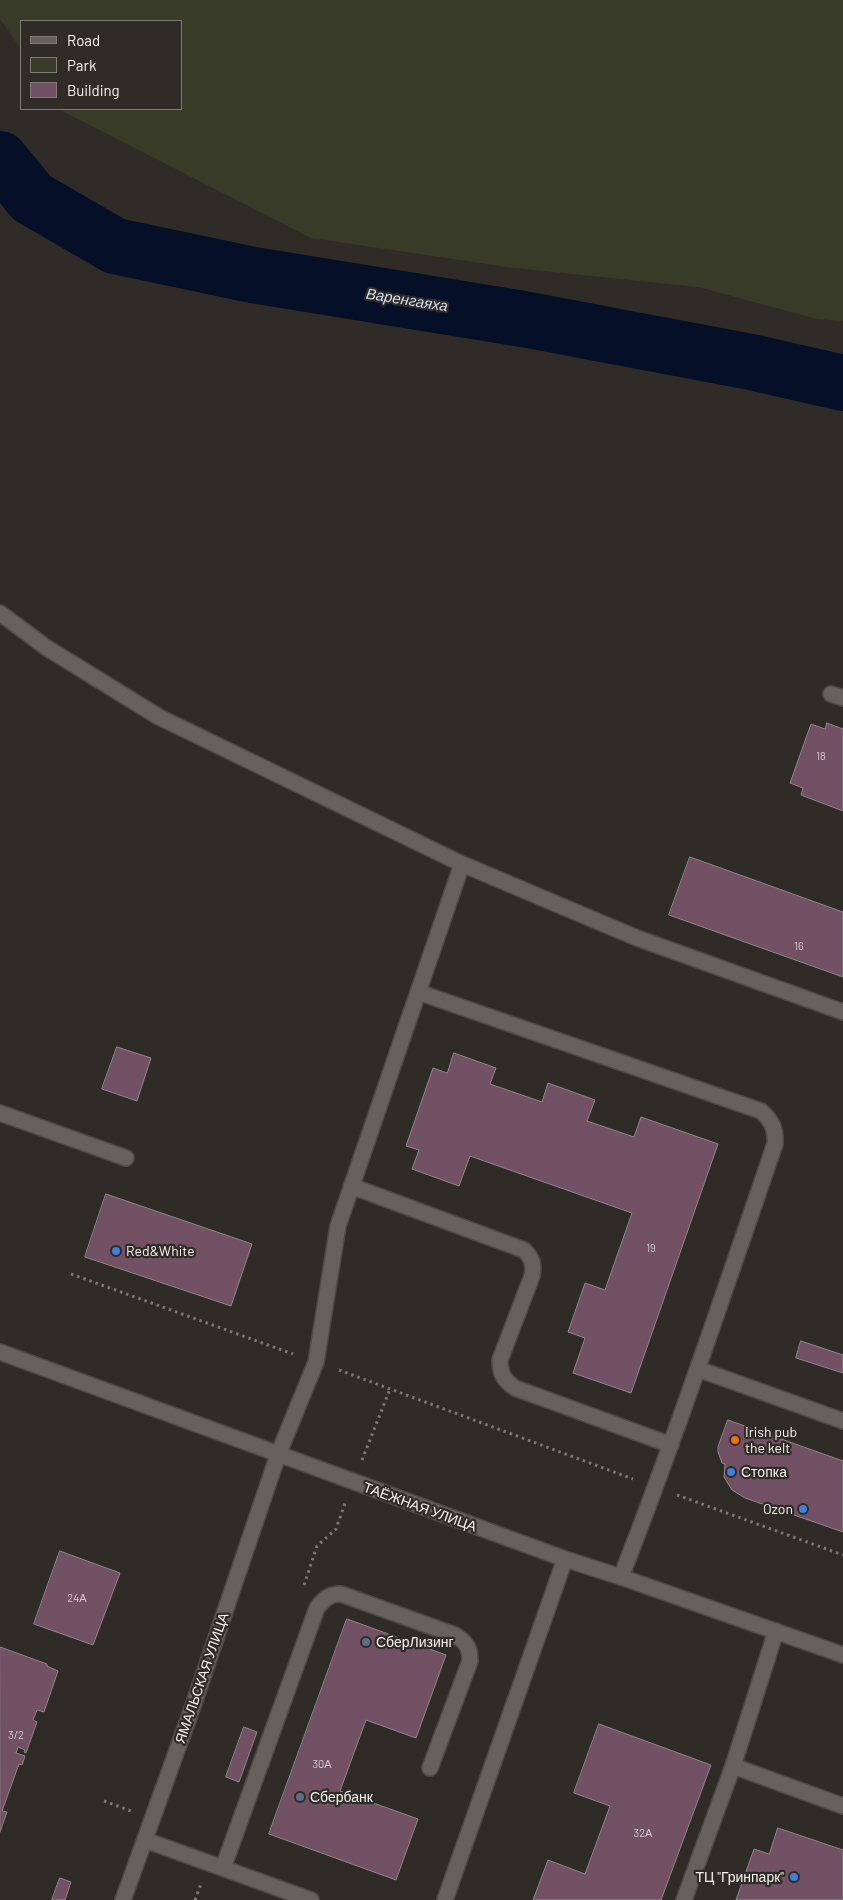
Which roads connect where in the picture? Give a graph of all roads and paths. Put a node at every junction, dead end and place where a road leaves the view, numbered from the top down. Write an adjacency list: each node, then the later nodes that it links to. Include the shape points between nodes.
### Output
1 (0, 614): 2 (street, via 47,648 159,717)
2 (462, 864): 3 (street, ЯМАЛЬСКАЯ УЛИЦА); 4 (street, via 637,938)
3 (418, 992): 7 (street, ЯМАЛЬСКАЯ УЛИЦА); 11 (street, via 760,1111 770,1119 776,1132 775,1144)
4 (843, 1012)
5 (0, 1113): 6 (street)
6 (126, 1158)
7 (351, 1186): 10 (street, ЯМАЛЬСКАЯ УЛИЦА, via 338,1226); 13 (street, via 524,1250 534,1266 500,1360 500,1372 506,1381 515,1388)
8 (70, 1274): 10 (path)
9 (0, 1352): 14 (street, ТАЁЖНАЯ УЛИЦА)
10 (316, 1362): 14 (street, ЯМАЛЬСКАЯ УЛИЦА); 15 (path)
11 (698, 1369): 12 (street); 13 (street)
12 (843, 1421)
13 (671, 1445): 15 (street)
14 (278, 1455): 17 (street, ТАЁЖНАЯ УЛИЦА); 24 (street, ЯМАЛЬСКАЯ УЛИЦА)
15 (656, 1487): 16 (path); 18 (street)
16 (843, 1555)
17 (564, 1559): 18 (street, ТАЁЖНАЯ УЛИЦА); 28 (street)
18 (621, 1577): 19 (street, ТАЁЖНАЯ УЛИЦА)
19 (776, 1631): 20 (street, ТАЁЖНАЯ УЛИЦА); 21 (street)
20 (843, 1655)
21 (733, 1766): 23 (street); 29 (street)
22 (430, 1768): 25 (street, via 470,1661 470,1650 455,1635 341,1594 332,1594 317,1608)
23 (843, 1806)
24 (145, 1840): 25 (street); 26 (street, ЯМАЛЬСКАЯ УЛИЦА)
25 (224, 1868): 27 (street)
26 (123, 1900)
27 (311, 1900)
28 (445, 1900)
29 (684, 1900)

